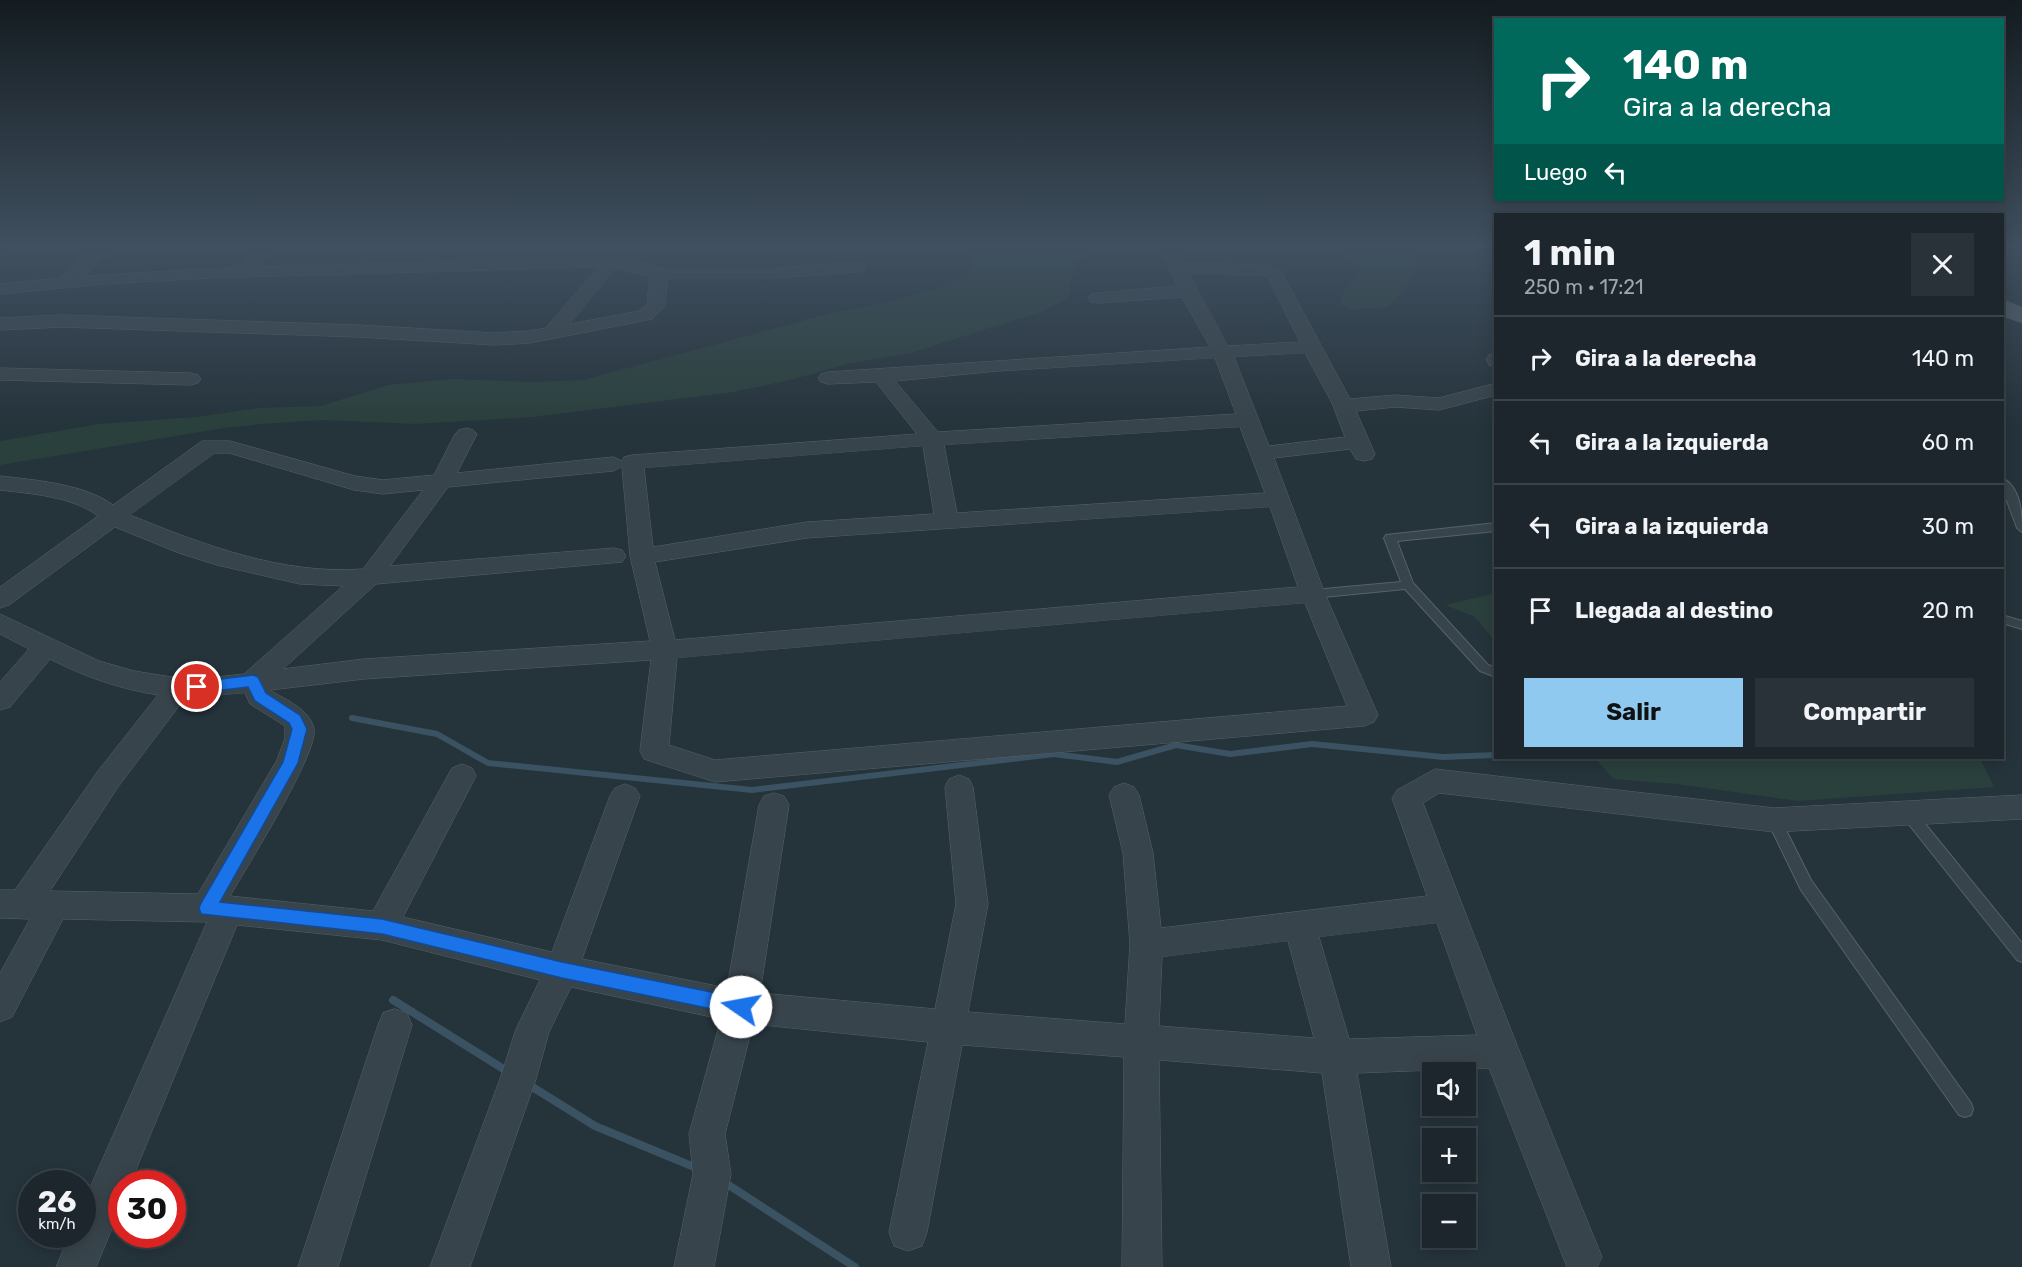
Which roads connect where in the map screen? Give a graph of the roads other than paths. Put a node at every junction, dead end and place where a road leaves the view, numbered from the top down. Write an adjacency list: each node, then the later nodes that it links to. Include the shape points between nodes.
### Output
1 (574, 307): 8 (street)
2 (655, 307): 8 (street, via 639,317)
3 (1197, 307): 10 (street)
4 (1291, 307): 9 (street)
5 (2004, 307): 6 (main road)
6 (2022, 316)
7 (0, 324): 8 (street, via 62,321 482,339)
8 (553, 332)
9 (1311, 347): 10 (street); 16 (street)
10 (1222, 352): 12 (street); 17 (street)
11 (0, 374): 14 (street)
12 (881, 376): 13 (street); 19 (street)
13 (828, 378)
14 (191, 379)
15 (1494, 390): 16 (street, via 1439,404 1395,401)
16 (1343, 406): 20 (street, via 1360,448)
17 (1247, 420): 19 (street); 20 (street)
18 (466, 434): 22 (street)
19 (932, 439): 27 (street); 31 (street, via 633,462)
20 (1261, 453): 25 (street)
21 (614, 464): 22 (street)
22 (441, 482): 26 (street, via 389,487 362,485 230,447 210,446); 32 (street)
23 (0, 483): 26 (street, via 42,488 95,503)
24 (2004, 484): 29 (lane)
25 (1279, 499): 27 (street); 34 (street)
26 (115, 518): 32 (street, via 187,547 268,569 321,578); 35 (street)
27 (947, 521): 31 (street, via 807,530)
28 (1494, 526): 33 (lane, via 1390,538)
29 (2022, 528)
30 (614, 556): 32 (street)
31 (642, 556): 40 (street)
32 (370, 576): 42 (street)
33 (1408, 585): 34 (lane); 41 (lane, via 1484,668)
34 (1313, 594): 40 (street); 40 (street, via 1364,715 715,771 654,751)
35 (0, 598)
36 (2004, 620): 38 (lane)
37 (0, 622): 39 (street)
38 (2022, 625)
39 (46, 647): 43 (street, via 111,675); 44 (street)
40 (664, 650): 42 (street, via 364,669)
41 (1494, 672)
42 (253, 681): 43 (street); 55 (street, via 260,697 295,719 299,738)
43 (178, 688): 53 (street, via 108,779)
44 (0, 700)
45 (462, 776): 56 (street)
46 (959, 787): 64 (street, via 972,904)
47 (1124, 795): 58 (street, via 1138,853)
48 (625, 796): 60 (street)
49 (774, 805): 62 (street)
50 (2022, 807): 51 (street)
51 (1908, 812): 52 (street); 59 (lane)
52 (1774, 820): 54 (street, via 1436,781 1407,798); 68 (lane, via 1806,885)
53 (26, 904): 55 (street); 61 (street)
54 (1449, 908): 57 (street); 66 (street)
55 (217, 909): 56 (street); 71 (street)
56 (382, 926): 60 (street)
57 (1299, 926): 58 (street); 67 (street)
58 (1146, 944): 65 (street)
59 (2022, 955)
60 (562, 970): 62 (street); 73 (street, via 533,1029)
61 (0, 1006)
62 (741, 1007): 64 (street); 74 (street, via 707,1134 712,1174)
63 (395, 1025): 72 (street)
64 (947, 1027): 65 (street); 69 (street)
65 (1141, 1042): 67 (street); 75 (street)
66 (1500, 1051): 67 (street); 70 (street)
67 (1337, 1057): 76 (street)
68 (1965, 1109)
69 (908, 1232)
70 (1582, 1257)
71 (76, 1267)
72 (318, 1267)
73 (450, 1267)
74 (694, 1267)
75 (1142, 1267)
76 (1371, 1267)

